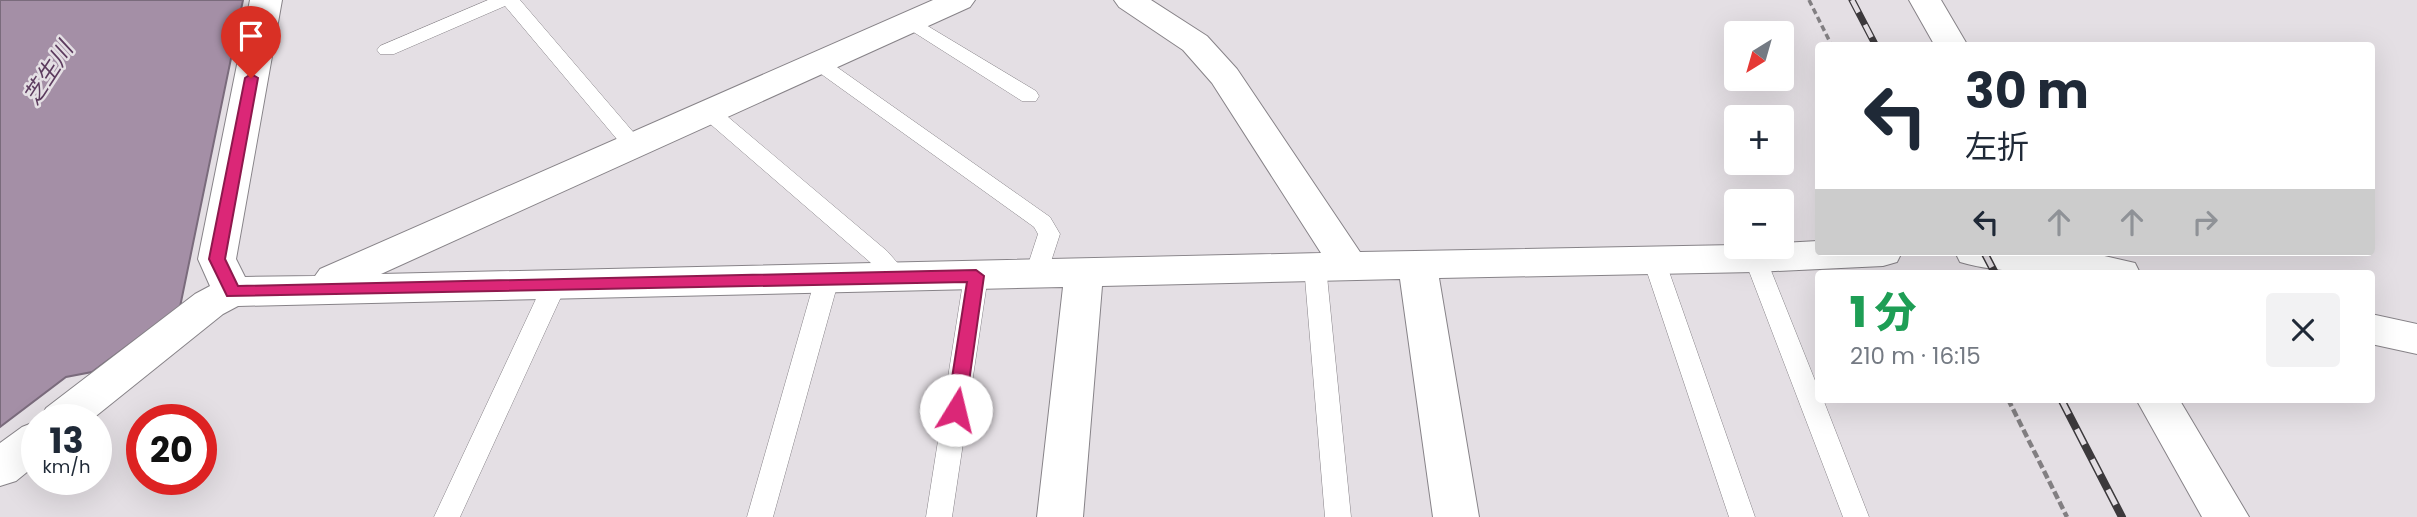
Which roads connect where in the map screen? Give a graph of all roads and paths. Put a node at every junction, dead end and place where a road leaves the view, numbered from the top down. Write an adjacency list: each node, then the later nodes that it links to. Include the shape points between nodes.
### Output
1 (266, 0): 33 (street, via 217,259)
2 (504, 0): 11 (lane)
3 (510, 0): 15 (lane)
4 (959, 0): 8 (street)
5 (1809, 0): 9 (path)
6 (1925, 0): 10 (street)
7 (1143, 4): 24 (street, via 1195,43 1225,76)
8 (911, 22): 12 (street); 13 (lane)
9 (1830, 42)
10 (1950, 42)
11 (387, 50)
12 (817, 62): 14 (street); 27 (lane, via 1042,222 1049,234)
13 (1029, 96)
14 (708, 111): 15 (street); 29 (lane)
15 (633, 145): 32 (street, via 334,279)
16 (1815, 255): 17 (street)
17 (1794, 256)
18 (2024, 256): 22 (street)
19 (1724, 259): 21 (street)
20 (1755, 259): 48 (lane)
21 (1654, 260): 23 (street); 47 (lane)
22 (2078, 263): 25 (street)
23 (1417, 264): 24 (street); 46 (street)
24 (1332, 266): 26 (street); 45 (lane)
25 (2108, 270)
26 (1084, 271): 27 (street); 44 (street)
27 (1037, 274): 28 (street)
28 (976, 276): 29 (street); 43 (lane)
29 (898, 277): 30 (street)
30 (827, 279): 31 (street); 42 (lane)
31 (554, 286): 32 (street); 41 (lane)
32 (325, 290): 33 (street)
33 (232, 292): 38 (street, via 209,304)
34 (2375, 330): 35 (street)
35 (2417, 339)
36 (2010, 403): 49 (path)
37 (2159, 403): 50 (street)
38 (81, 404)
39 (21, 452): 40 (street)
40 (0, 468)
41 (447, 517)
42 (760, 517)
43 (939, 517)
44 (1060, 517)
45 (1338, 517)
46 (1456, 517)
47 (1742, 517)
48 (1856, 517)
49 (2067, 517)
50 (2226, 517)

